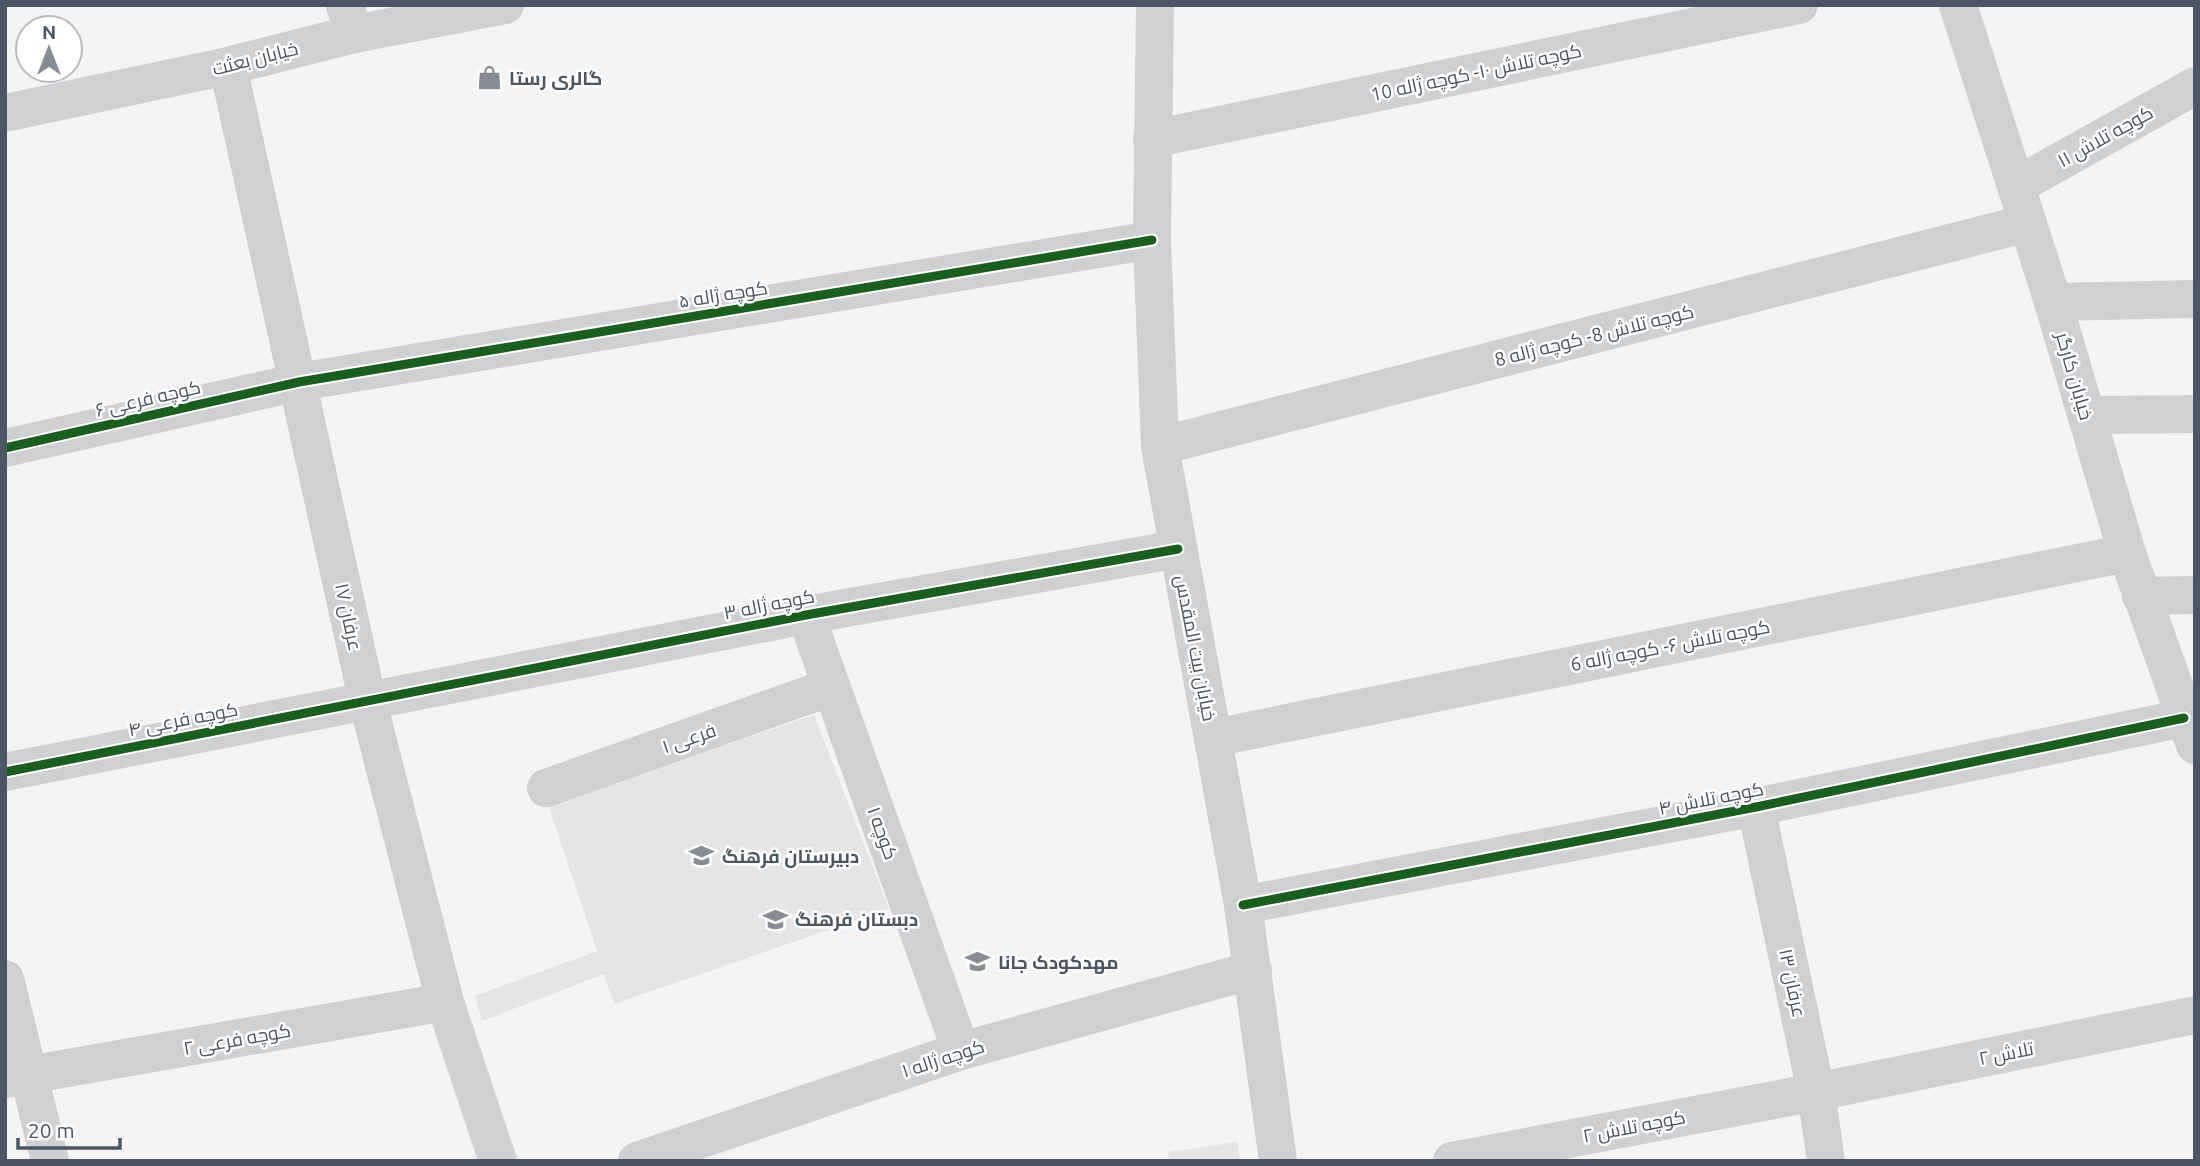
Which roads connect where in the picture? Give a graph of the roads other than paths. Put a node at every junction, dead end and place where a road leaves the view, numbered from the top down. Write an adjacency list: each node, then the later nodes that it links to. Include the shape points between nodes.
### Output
1 (505, 5): 5 (street, خیابان بعثت)
2 (1155, 5): 9 (street, خیابان بیت المقدس)
3 (1799, 5): 9 (street, کوچه تلاش ۱۰- کوچه ژاله 10)
4 (1958, 5): 10 (street, خیابان کارگر)
5 (350, 20): 6 (street, خیابان بعثت)
6 (228, 66): 8 (street, خیابان بعثت); 15 (street, عرفان ۱۷)
7 (2195, 86): 10 (street, کوچه تلاش ۱۱)
8 (5, 113)
9 (1152, 139): 12 (street, خیابان بیت المقدس)
10 (2016, 186): 11 (street, خیابان کارگر)
11 (2028, 223): 14 (street, خیابان کارگر); 18 (street, کوچه تلاش 8- کوچه ژاله 8)
12 (1152, 240): 15 (street, کوچه ژاله ۵); 18 (street, خیابان بیت المقدس)
13 (2195, 299): 14 (street)
14 (2053, 302): 17 (street, خیابان کارگر)
15 (299, 382): 19 (street, کوچه فرعی ۶); 26 (street, عرفان ۱۷)
16 (2195, 414): 17 (street)
17 (2086, 415): 21 (street, خیابان کارگر)
18 (1160, 446): 20 (street, خیابان بیت المقدس)
19 (5, 448)
20 (1178, 550): 24 (street, کوچه ژاله ۳); 28 (street, خیابان بیت المقدس)
21 (2127, 553): 23 (street, خیابان کارگر); 28 (street, کوچه تلاش ۶- کوچه ژاله 6)
22 (2195, 595): 23 (street)
23 (2141, 596): 27 (street, خیابان کارگر)
24 (806, 615): 25 (street, کوچه ۱); 26 (street, کوچه ژاله ۳)
25 (831, 687): 30 (street, فرعی ۱); 37 (street, کوچه ۱)
26 (367, 699): 29 (street, کوچه فرعی ۴); 35 (street, عرفان ۱۷)
27 (2189, 732): 31 (street, کوچه تلاش ۴)
28 (1213, 738): 32 (street, خیابان بیت المقدس)
29 (5, 772)
30 (547, 788)
31 (1756, 807): 32 (street, کوچه تلاش ۴); 39 (street, عرفان ۱۳)
32 (1243, 905): 33 (street, خیابان بیت المقدس)
33 (1253, 970): 37 (street, کوچه ژاله ۱); 43 (street, خیابان بیت المقدس)
34 (5, 979): 38 (street)
35 (445, 1002): 38 (street, کوچه فرعی ۲); 41 (street, عرفان ۱۷)
36 (2195, 1015): 39 (street, تلاش ۲)
37 (961, 1051): 42 (street, کوچه ژاله ۱)
38 (17, 1078): 40 (street)
39 (1816, 1092): 44 (street, کوچه تلاش ۲); 45 (street, عرفان ۱۳)
40 (50, 1161)
41 (498, 1161)
42 (637, 1161)
43 (1278, 1161)
44 (1452, 1161)
45 (1826, 1161)

